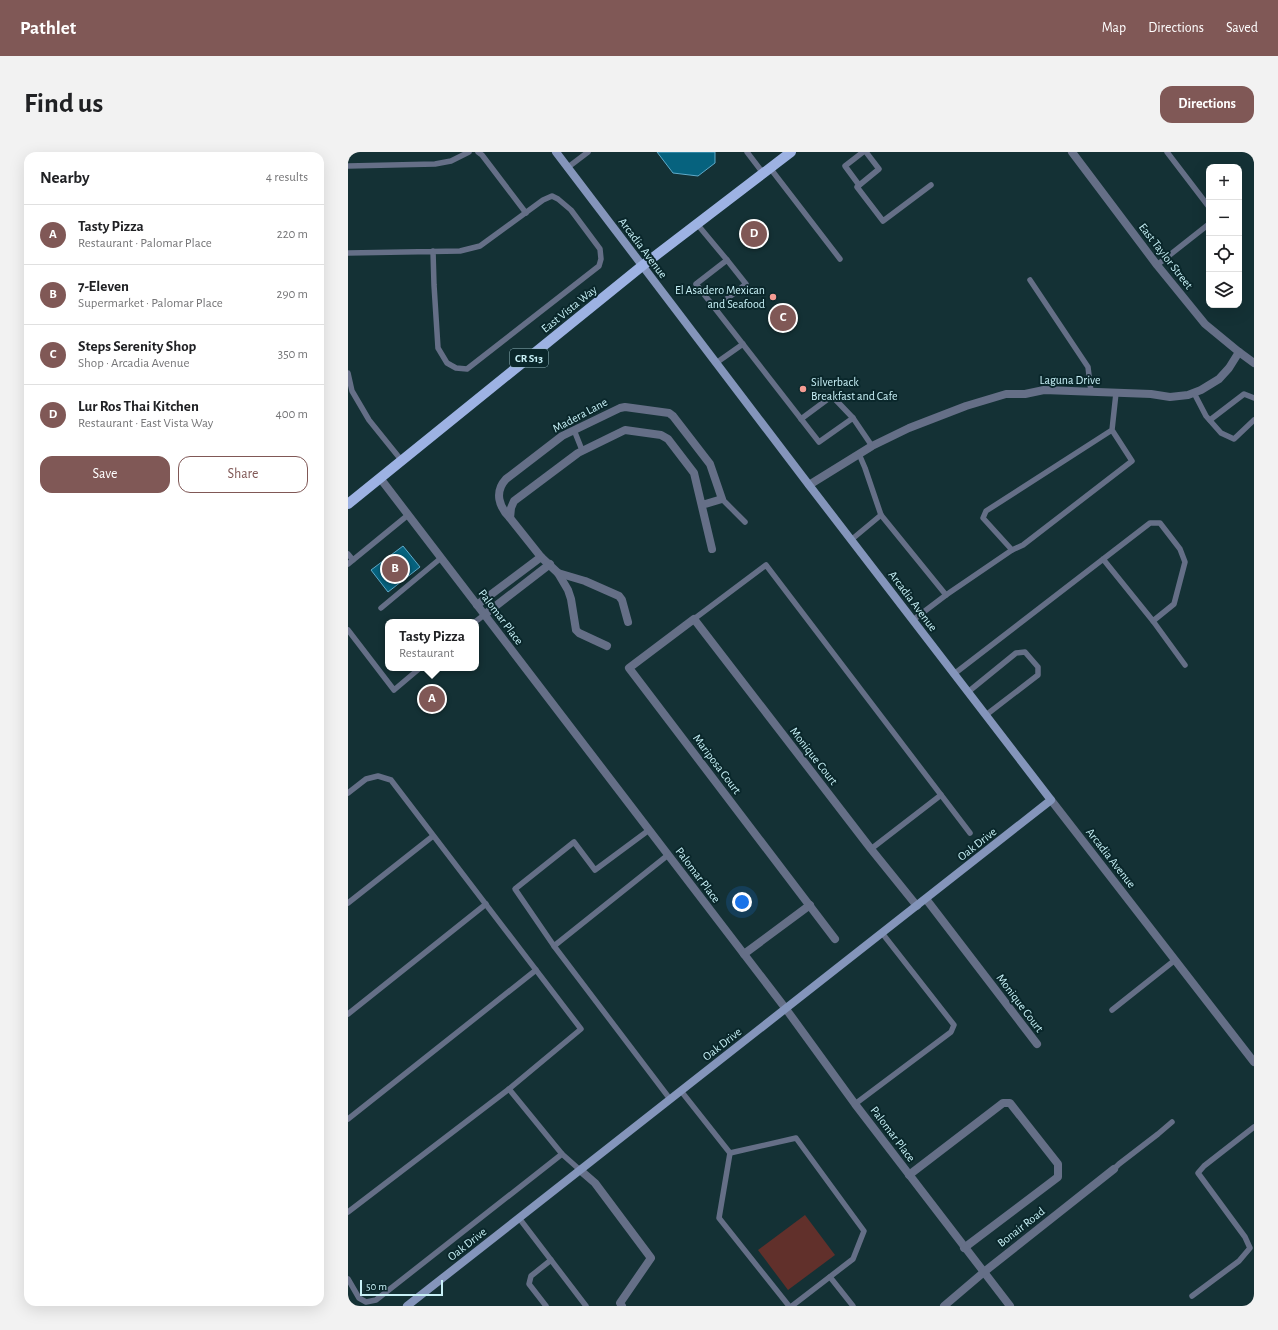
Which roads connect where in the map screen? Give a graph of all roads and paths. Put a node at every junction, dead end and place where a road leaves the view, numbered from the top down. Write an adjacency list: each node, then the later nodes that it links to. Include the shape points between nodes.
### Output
1 (469, 152): 11 (lane, via 451,161 435,164)
2 (478, 152): 17 (lane)
3 (556, 152): 12 (street, Arcadia Avenue)
4 (588, 152): 12 (lane)
5 (747, 152): 13 (lane)
6 (790, 152): 13 (main road, East Vista Way / CR S13)
7 (863, 152): 15 (lane, via 845,166)
8 (866, 152): 15 (lane, via 879,169)
9 (1072, 152): 24 (street, East Taylor Street)
10 (1167, 152): 16 (lane)
11 (348, 166)
12 (568, 168): 25 (street, Arcadia Avenue)
13 (767, 171): 18 (main road, East Vista Way / CR S13); 22 (lane)
14 (931, 184): 15 (lane, via 884,221 857,187)
15 (860, 185)
16 (1206, 203)
17 (526, 213): 20 (lane, via 480,246 460,251); 20 (lane, via 552,196 558,199 571,210 600,249 599,266 467,369 456,368 447,363 438,348)
18 (697, 224): 23 (lane); 25 (main road, East Vista Way / CR S13)
19 (1206, 226): 24 (lane)
20 (433, 251): 21 (lane)
21 (348, 253)
22 (840, 259)
23 (727, 260): 27 (lane, via 696,284); 27 (lane, via 746,284)
24 (1156, 265): 29 (street, East Taylor Street, via 1205,324)
25 (642, 266): 30 (street, Arcadia Avenue); 46 (main road, East Vista Way / CR S13)
26 (1030, 280): 33 (lane, via 1088,367)
27 (715, 308): 28 (lane)
28 (743, 344): 30 (lane); 38 (lane)
29 (1239, 352): 31 (street, East Taylor Street); 35 (street, Laguna Drive, via 1219,379)
30 (716, 363): 48 (street, Arcadia Avenue)
31 (1254, 363)
32 (348, 373): 46 (lane, via 352,391 369,420)
33 (1091, 392): 34 (street, Laguna Drive); 43 (street, Laguna Drive, via 1044,390 1026,394 1006,394 909,428)
34 (1116, 393): 35 (street, Laguna Drive, via 1170,397); 42 (lane)
35 (1194, 393): 39 (lane)
36 (1254, 398): 39 (lane, via 1244,394)
37 (853, 418): 38 (lane, via 832,396); 38 (lane, via 819,442); 43 (lane)
38 (801, 419)
39 (1210, 420): 40 (lane, via 1221,433 1234,439)
40 (1254, 420)
41 (574, 430): 44 (lane); 49 (street, Madera Lane, via 625,407 669,413 706,457 714,472); 54 (street, Madera Lane, via 562,436 502,483 500,505)
42 (1112, 430): 58 (lane, via 1132,461 1023,545); 58 (lane, via 986,511 983,518)
43 (872, 446): 45 (street, Laguna Drive)
44 (582, 450): 51 (street, via 625,430 665,436 694,473); 54 (street, via 514,501)
45 (859, 454): 48 (street, Laguna Drive); 53 (lane)
46 (402, 461): 47 (main road, East Vista Way / CR S13)
47 (380, 478): 50 (main road, East Vista Way / CR S13); 52 (street, Palomar Place)
48 (809, 485): 56 (street, Arcadia Avenue)
49 (722, 499): 51 (street); 55 (lane)
50 (348, 504)
51 (702, 505): 57 (street)
52 (408, 515): 61 (street, Palomar Place); 63 (lane)
53 (881, 515): 56 (lane); 66 (lane)
54 (510, 518): 60 (street, Madera Lane)
55 (745, 522)
56 (851, 540): 72 (street, Arcadia Avenue)
57 (712, 549)
58 (1012, 550): 66 (lane)
59 (348, 554): 63 (lane)
60 (540, 557): 64 (street, Madera Lane); 67 (street)
61 (441, 558): 67 (street, Palomar Place); 68 (lane)
62 (1103, 559): 73 (lane); 73 (lane, via 1150,523 1160,524 1180,549 1185,562 1174,604); 79 (lane)
63 (350, 562)
64 (550, 564): 65 (street); 69 (street)
65 (558, 573): 74 (street, via 585,580 619,596); 76 (street, via 571,599 576,630)
66 (946, 595): 72 (lane)
67 (477, 606): 69 (street, Palomar Place)
68 (381, 608)
69 (484, 615): 70 (lane); 85 (street, Palomar Place)
70 (479, 619)
71 (694, 619): 83 (lane, via 766,565); 88 (street, Monique Court); 93 (street, Mariposa Court, via 629,668)
72 (913, 620): 79 (street, Arcadia Avenue)
73 (1152, 621): 77 (lane)
74 (628, 622)
75 (348, 630): 78 (lane, via 394,690)
76 (607, 646)
77 (1185, 665)
78 (416, 671)
79 (954, 674): 80 (street, Arcadia Avenue)
80 (968, 692): 81 (street, Arcadia Avenue); 81 (lane, via 1016,654 1025,652 1038,667 1038,675)
81 (986, 715): 84 (street, Arcadia Avenue)
82 (348, 793): 87 (lane, via 366,779 378,776 391,780)
83 (941, 795): 86 (lane); 88 (lane)
84 (1051, 800): 90 (street, Oak Drive); 99 (street, Arcadia Avenue)
85 (649, 830): 89 (street, Palomar Place); 97 (lane, via 595,870 574,842 515,889)
86 (970, 833)
87 (433, 836): 91 (lane); 92 (lane)
88 (871, 849): 94 (street, Monique Court)
89 (668, 855): 97 (lane); 98 (street, Palomar Place)
90 (926, 899): 94 (street, Oak Drive); 104 (street, Monique Court)
91 (348, 903)
92 (486, 904): 100 (lane); 103 (lane)
93 (810, 905): 96 (street, Mariposa Court); 98 (street)
94 (917, 906): 95 (street, Oak Drive)
95 (882, 934): 101 (street, Oak Drive); 109 (lane, via 954,1025 951,1032)
96 (835, 939)
97 (554, 946): 108 (lane)
98 (744, 954): 101 (street, Palomar Place)
99 (1175, 960): 102 (lane); 105 (street, Arcadia Avenue)
100 (536, 970): 106 (lane, via 581,1029); 110 (lane)
101 (786, 1009): 107 (street, Oak Drive); 109 (street, Palomar Place)
102 (1112, 1010)
103 (348, 1014)
104 (1037, 1044)
105 (1254, 1062)
106 (508, 1089): 114 (lane); 118 (lane)
107 (680, 1091): 108 (street, Oak Drive); 113 (lane)
108 (670, 1099): 116 (street, Oak Drive)
109 (855, 1104): 117 (street, Palomar Place)
110 (348, 1119)
111 (1172, 1122): 115 (lane)
112 (1254, 1127): 125 (lane, via 1198,1173 1250,1248 1239,1261)
113 (730, 1153): 123 (lane, via 796,1138 864,1231 853,1259); 130 (lane, via 719,1218)
114 (562, 1154): 116 (lane); 124 (lane, via 376,1300 366,1302 359,1298)
115 (1114, 1169): 122 (street, Bonair Road)
116 (580, 1170): 119 (street, Oak Drive); 129 (street, via 595,1182 651,1258 620,1303)
117 (909, 1175): 120 (street, Palomar Place); 120 (street, via 1003,1103 1010,1103 1058,1164 1058,1177)
118 (348, 1212)
119 (519, 1218): 121 (lane); 126 (street, Oak Drive)
120 (964, 1248): 122 (street, Palomar Place)
121 (551, 1260): 127 (lane, via 530,1276 529,1280 529,1284); 128 (lane)
122 (984, 1272): 132 (street, Bonair Road); 133 (street, Palomar Place)
123 (830, 1277): 130 (lane); 131 (lane)
124 (348, 1279)
125 (1192, 1296)
126 (407, 1306)
127 (546, 1306)
128 (586, 1306)
129 (622, 1306)
130 (790, 1306)
131 (853, 1306)
132 (945, 1306)
133 (1010, 1306)

